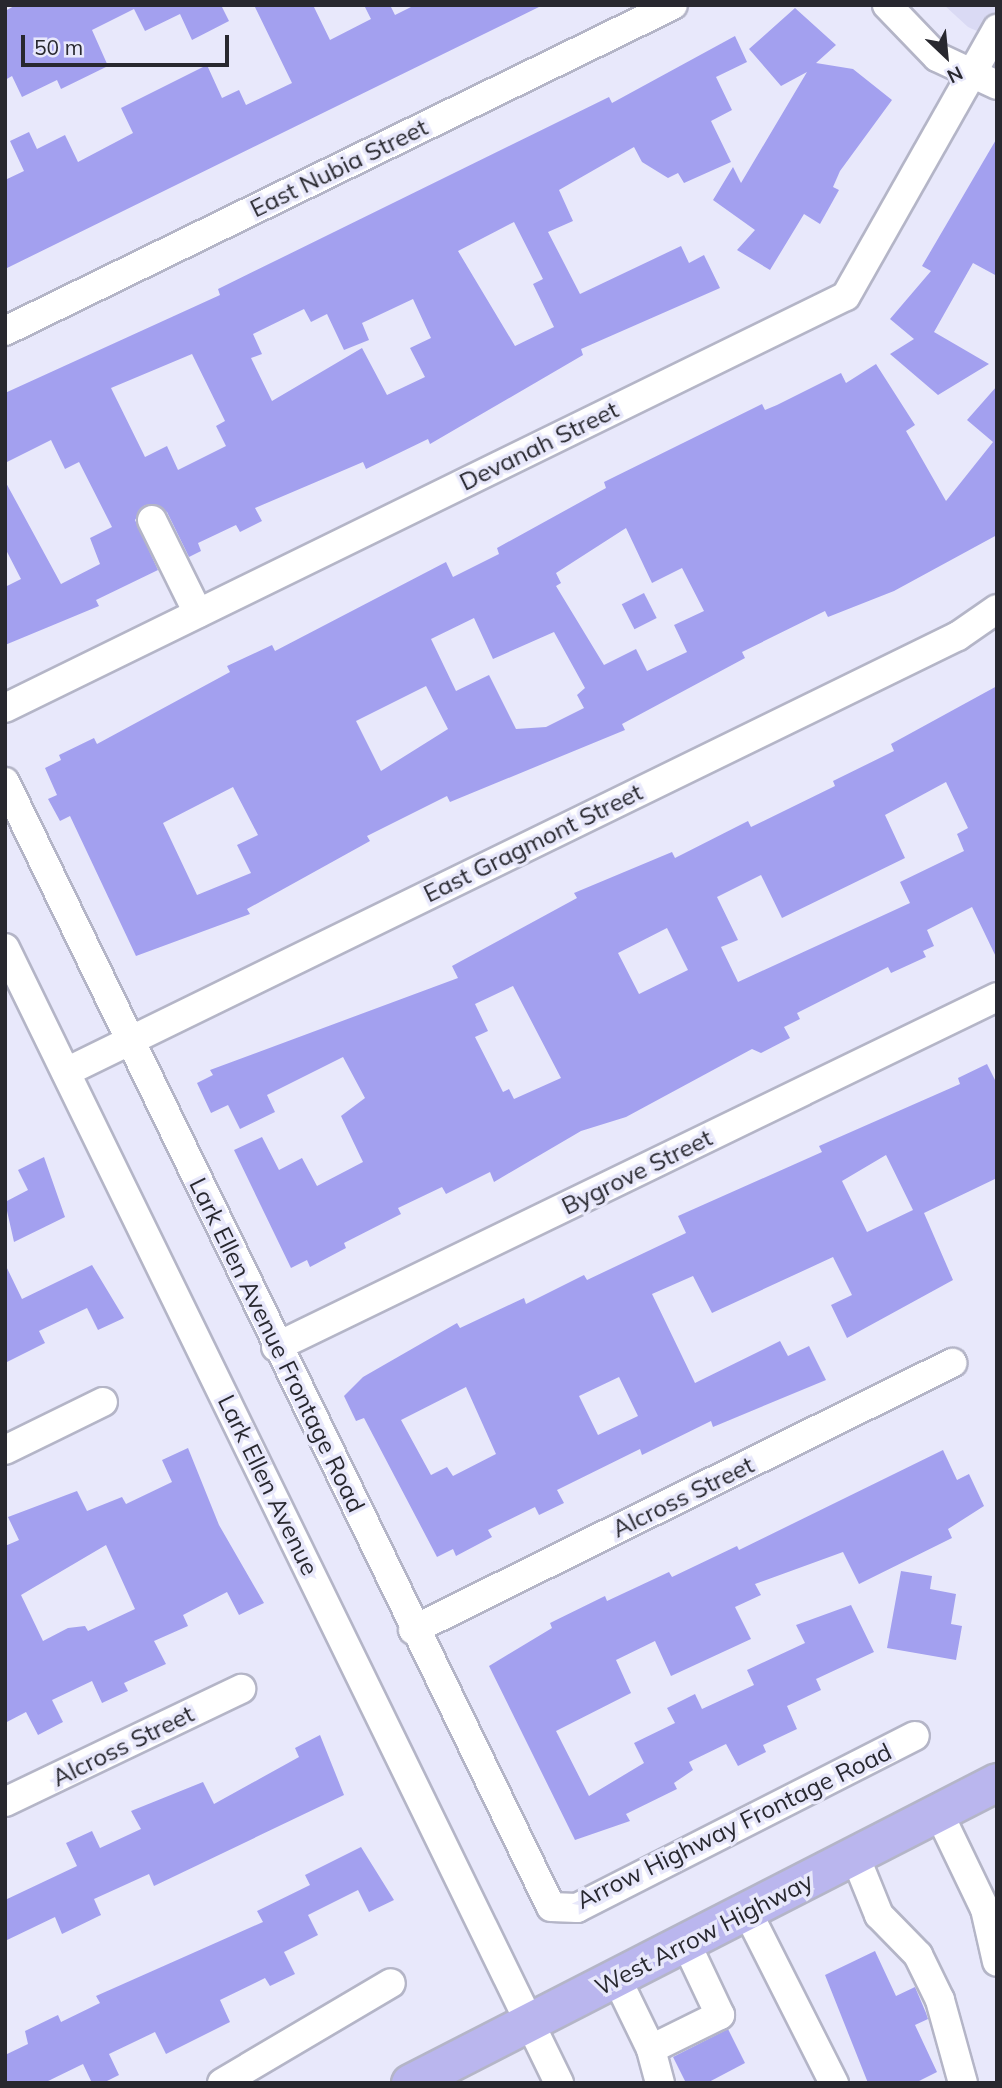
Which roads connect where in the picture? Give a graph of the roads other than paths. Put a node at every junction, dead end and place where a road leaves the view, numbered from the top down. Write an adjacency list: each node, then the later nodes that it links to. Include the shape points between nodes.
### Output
1 (673, 5): 6 (street, East Nubia Street)
2 (887, 5): 4 (street, via 937,57)
3 (997, 29): 4 (street, Devanah Street)
4 (969, 75): 5 (street); 9 (street, Devanah Street, via 846,296)
5 (997, 85)
6 (5, 331)
7 (152, 520): 9 (street)
8 (997, 609): 14 (street, East Gragmont Street, via 958,636)
9 (198, 613): 10 (street, Devanah Street)
10 (5, 708)
11 (5, 782): 14 (street, Lark Ellen Avenue Frontage Road)
12 (5, 948): 15 (street, Lark Ellen Avenue)
13 (997, 997): 16 (street, Bygrove Street)
14 (131, 1039): 15 (street, East Gragmont Street); 16 (street, Lark Ellen Avenue Frontage Road)
15 (66, 1072): 33 (street, Lark Ellen Avenue)
16 (276, 1347): 20 (street, Lark Ellen Avenue Frontage Road)
17 (952, 1363): 20 (street, Alcross Street)
18 (103, 1402): 19 (street)
19 (5, 1451)
20 (414, 1630): 27 (street, Lark Ellen Avenue Frontage Road)
21 (241, 1689): 24 (street, Alcross Street)
22 (915, 1736): 27 (street, Arrow Highway Frontage Road, via 577,1908)
23 (989, 1786): 26 (main road, West Arrow Highway)
24 (5, 1802)
25 (945, 1826): 30 (street, via 985,1909)
26 (855, 1856): 28 (main road, West Arrow Highway); 40 (street, via 879,1915 918,1955 940,2000)
27 (551, 1907)
28 (747, 1911): 29 (main road, West Arrow Highway); 39 (street)
29 (687, 1942): 31 (main road, West Arrow Highway); 34 (street, via 720,2015)
30 (997, 1962)
31 (617, 1979): 33 (main road, West Arrow Highway); 34 (street)
32 (391, 1983): 35 (street)
33 (532, 2023): 36 (main road, West Arrow Highway); 37 (street, Lark Ellen Avenue)
34 (651, 2049): 38 (street)
35 (222, 2083)
36 (410, 2083)
37 (559, 2083)
38 (660, 2083)
39 (834, 2083)
40 (963, 2083)

